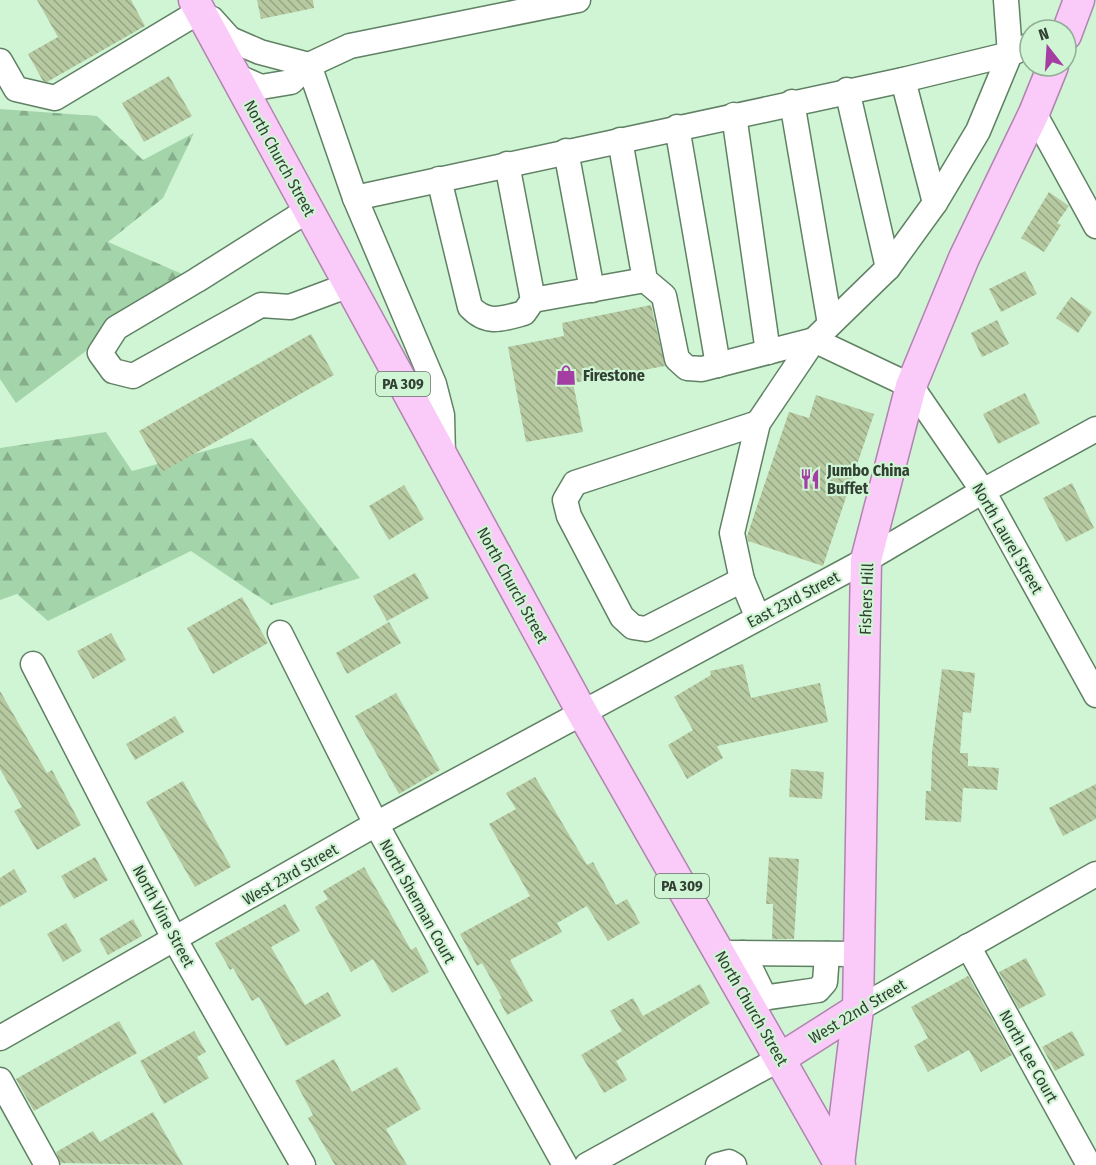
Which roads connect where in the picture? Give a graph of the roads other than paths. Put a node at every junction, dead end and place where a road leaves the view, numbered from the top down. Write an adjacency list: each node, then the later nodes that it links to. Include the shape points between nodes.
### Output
1 (578, 0): 10 (street, via 350,46)
2 (1006, 0): 6 (street)
3 (1079, 0): 5 (main road)
4 (196, 4): 9 (street, via 55,98 15,89); 10 (street, via 230,39); 11 (main road, North Church Street / PA 309)
5 (1072, 18)
6 (1018, 42)
7 (1018, 50): 13 (street)
8 (1018, 53): 24 (street)
9 (0, 61)
10 (309, 65): 11 (street, via 291,82 261,87); 23 (street)
11 (234, 75): 25 (main road, North Church Street / PA 309)
12 (1048, 78): 16 (main road, Fishers Hill)
13 (903, 80): 14 (street); 24 (street)
14 (848, 90): 15 (street); 27 (street)
15 (792, 102): 17 (street); 32 (street)
16 (1034, 113): 26 (street); 35 (main road, Fishers Hill, via 964,258)
17 (734, 116): 18 (street); 33 (street)
18 (677, 127): 19 (street); 34 (street)
19 (620, 140): 20 (street); 28 (street)
20 (566, 151): 21 (street); 30 (street)
21 (507, 164): 22 (street); 31 (street)
22 (439, 179): 23 (street); 31 (street, via 470,307 478,316 493,321 524,313)
23 (355, 198): 38 (street, via 434,384 442,415)
24 (935, 203): 27 (street)
25 (308, 210): 29 (main road, North Church Street / PA 309); 29 (street, via 116,328 100,353 113,371 133,376 261,305 290,307)
26 (1096, 226)
27 (888, 268): 32 (street)
28 (645, 280): 30 (street); 34 (street, via 664,296 677,359 687,368)
29 (349, 285): 38 (main road, North Church Street / PA 309)
30 (592, 290): 31 (street)
31 (534, 300)
32 (822, 332): 33 (street); 35 (street); 36 (street)
33 (768, 352): 34 (street)
34 (718, 365)
35 (911, 386): 39 (street, North Laurel Street); 40 (main road, Fishers Hill)
36 (758, 423): 41 (street, via 732,532); 41 (street, via 575,483 565,500 568,516 617,609 633,627 646,629)
37 (1096, 429): 39 (street, East 23rd Street)
38 (443, 457): 46 (main road, North Church Street / PA 309)
39 (983, 491): 40 (street, East 23rd Street); 45 (street, North Laurel Street)
40 (866, 560): 42 (street, East 23rd Street); 54 (main road, Fishers Hill)
41 (742, 580): 42 (street)
42 (758, 618): 46 (street, East 23rd Street)
43 (280, 633): 47 (street, North Sherman Court)
44 (33, 664): 49 (street, North Vine Street)
45 (1096, 695)
46 (583, 714): 47 (street, West 23rd Street); 51 (main road, North Church Street / PA 309)
47 (376, 824): 49 (street, West 23rd Street); 65 (street, North Sherman Court)
48 (1096, 874): 50 (street, West 22nd Street)
49 (176, 940): 58 (street, West 23rd Street); 64 (street, North Vine Street)
50 (968, 946): 57 (street, West 22nd Street); 68 (street, North Lee Court)
51 (732, 953): 52 (street); 56 (main road, North Church Street / PA 309)
52 (787, 954): 53 (street); 55 (street)
53 (827, 954): 54 (street); 55 (street, via 825,982 818,990)
54 (859, 954): 57 (main road, Fishers Hill)
55 (789, 994): 56 (street)
56 (756, 999): 59 (main road, North Church Street / PA 309)
57 (858, 1009): 59 (main road, West 22nd Street); 62 (main road, Fishers Hill)
58 (0, 1038)
59 (781, 1058): 61 (street, West 22nd Street); 62 (main road, North Church Street / PA 309)
60 (0, 1080): 63 (street)
61 (591, 1164)
62 (839, 1164)
63 (47, 1165)
64 (303, 1165)
65 (565, 1165)
66 (718, 1165): 67 (street)
67 (734, 1165)
68 (1089, 1165)

